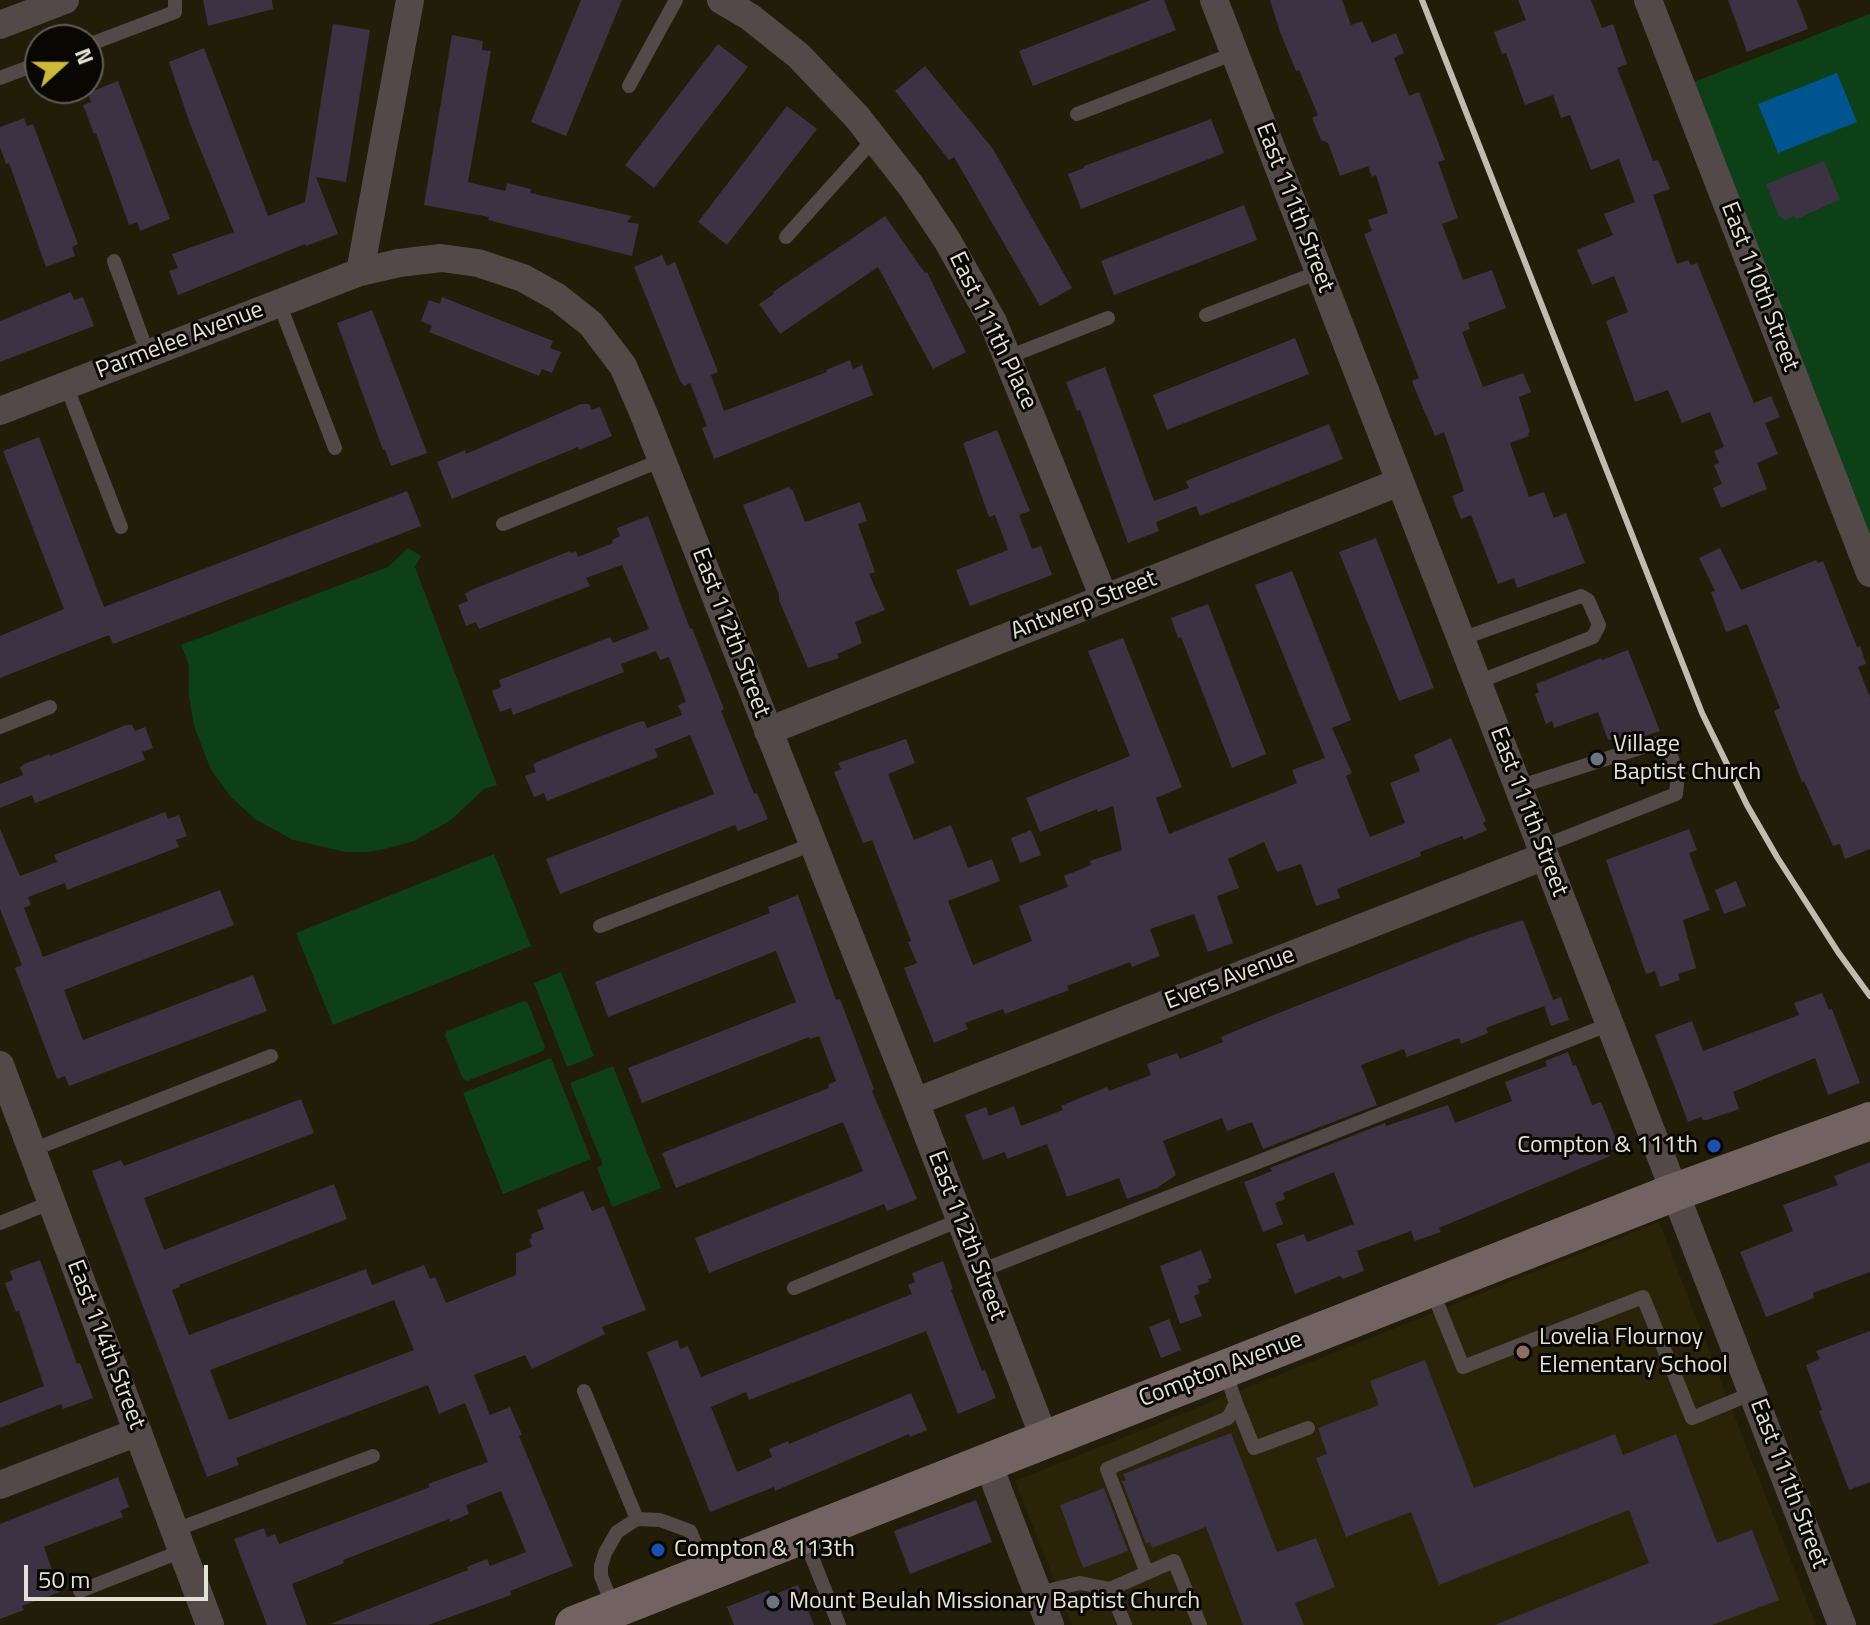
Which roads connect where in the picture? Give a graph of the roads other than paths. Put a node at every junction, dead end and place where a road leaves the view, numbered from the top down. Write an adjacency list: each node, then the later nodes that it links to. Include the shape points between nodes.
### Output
1 (65, 0): 8 (street)
2 (175, 0): 9 (lane, via 175,12)
3 (410, 0): 18 (street)
4 (676, 0): 13 (lane)
5 (721, 0): 15 (street, East 111th Place, via 799,56)
6 (1214, 0): 10 (street, East 111th Street)
7 (1648, 0): 32 (street, East 110th Street)
8 (0, 25)
9 (104, 39)
10 (1235, 53): 14 (lane); 19 (street, East 111th Street)
11 (24, 69): 12 (lane)
12 (0, 78)
13 (629, 86)
14 (1077, 114)
15 (874, 139): 16 (lane); 24 (street, East 111th Place, via 947,240)
16 (786, 237)
17 (114, 261): 23 (lane)
18 (360, 272): 20 (street, Parmelee Avenue); 28 (street, East 112th Street, via 441,258 523,278 557,297 591,324 623,366)
19 (1319, 272): 21 (lane); 29 (street, East 111th Street)
20 (279, 303): 23 (street, Parmelee Avenue); 27 (lane)
21 (1206, 315)
22 (1108, 318): 24 (lane)
23 (148, 354): 25 (street, Parmelee Avenue)
24 (1008, 357): 33 (street, East 111th Place)
25 (66, 385): 26 (street, Parmelee Avenue); 31 (lane)
26 (0, 411)
27 (335, 448)
28 (662, 460): 30 (lane); 38 (street, East 112th Street)
29 (1400, 482): 33 (street, Antwerp Street); 34 (street, East 111th Street)
30 (503, 524)
31 (121, 527)
32 (1870, 573)
33 (1104, 598): 38 (street, Antwerp Street)
34 (1461, 639): 35 (street, East 111th Street); 35 (lane, via 1581,596 1599,625 1593,637)
35 (1478, 682): 39 (street, East 111th Street)
36 (50, 707): 37 (lane)
37 (0, 727)
38 (768, 731): 40 (street, East 112th Street)
39 (1518, 787): 41 (street, East 111th Street); 41 (lane, via 1657,744 1667,746 1678,774 1676,794)
40 (813, 844): 42 (lane); 46 (street, East 112th Street)
41 (1543, 851): 43 (street, East 111th Street); 46 (street, Evers Avenue)
42 (600, 926)
43 (1610, 1024): 49 (street, East 111th Street); 53 (lane)
44 (271, 1056): 48 (lane)
45 (0, 1065): 48 (street, East 114th Street)
46 (915, 1102): 51 (street, East 112th Street)
47 (1870, 1121): 49 (main road, Compton Avenue)
48 (32, 1150): 50 (street, East 114th Street)
49 (1675, 1192): 55 (main road, Compton Avenue); 58 (street, East 111th Street)
50 (52, 1202): 52 (lane); 60 (street, East 114th Street)
51 (960, 1220): 53 (street, East 112th Street); 54 (lane)
52 (0, 1223)
53 (980, 1271): 61 (street, East 112th Street)
54 (794, 1288)
55 (1431, 1288): 56 (main road, Compton Avenue); 58 (lane, via 1463,1367 1643,1297 1692,1418)
56 (1230, 1386): 59 (lane, via 1254,1448); 61 (main road, Compton Avenue); 69 (lane, via 1228,1418 1107,1469)
57 (584, 1391): 65 (lane)
58 (1753, 1393): 80 (street, East 111th Street)
59 (1308, 1428)
60 (138, 1432): 64 (street); 67 (street, East 114th Street)
61 (1045, 1440): 63 (main road, Compton Avenue)
62 (373, 1456): 67 (lane)
63 (987, 1461): 66 (main road, Compton Avenue); 72 (street)
64 (0, 1485)
65 (637, 1519): 68 (lane, via 660,1520 690,1531); 73 (lane, via 617,1532 601,1566 601,1576)
66 (803, 1534): 68 (main road, Compton Avenue); 76 (lane)
67 (178, 1540): 71 (lane); 74 (street, East 114th Street)
68 (707, 1572): 73 (main road, Compton Avenue)
69 (1147, 1573): 70 (lane); 79 (lane, via 1174,1561)
70 (1110, 1589): 72 (lane, via 1080,1583); 78 (lane)
71 (80, 1591)
72 (1038, 1593): 77 (street)
73 (623, 1613): 75 (main road, Compton Avenue)
74 (210, 1625)
75 (574, 1625)
76 (839, 1625)
77 (1050, 1625)
78 (1125, 1625)
79 (1200, 1625)
80 (1842, 1625)

